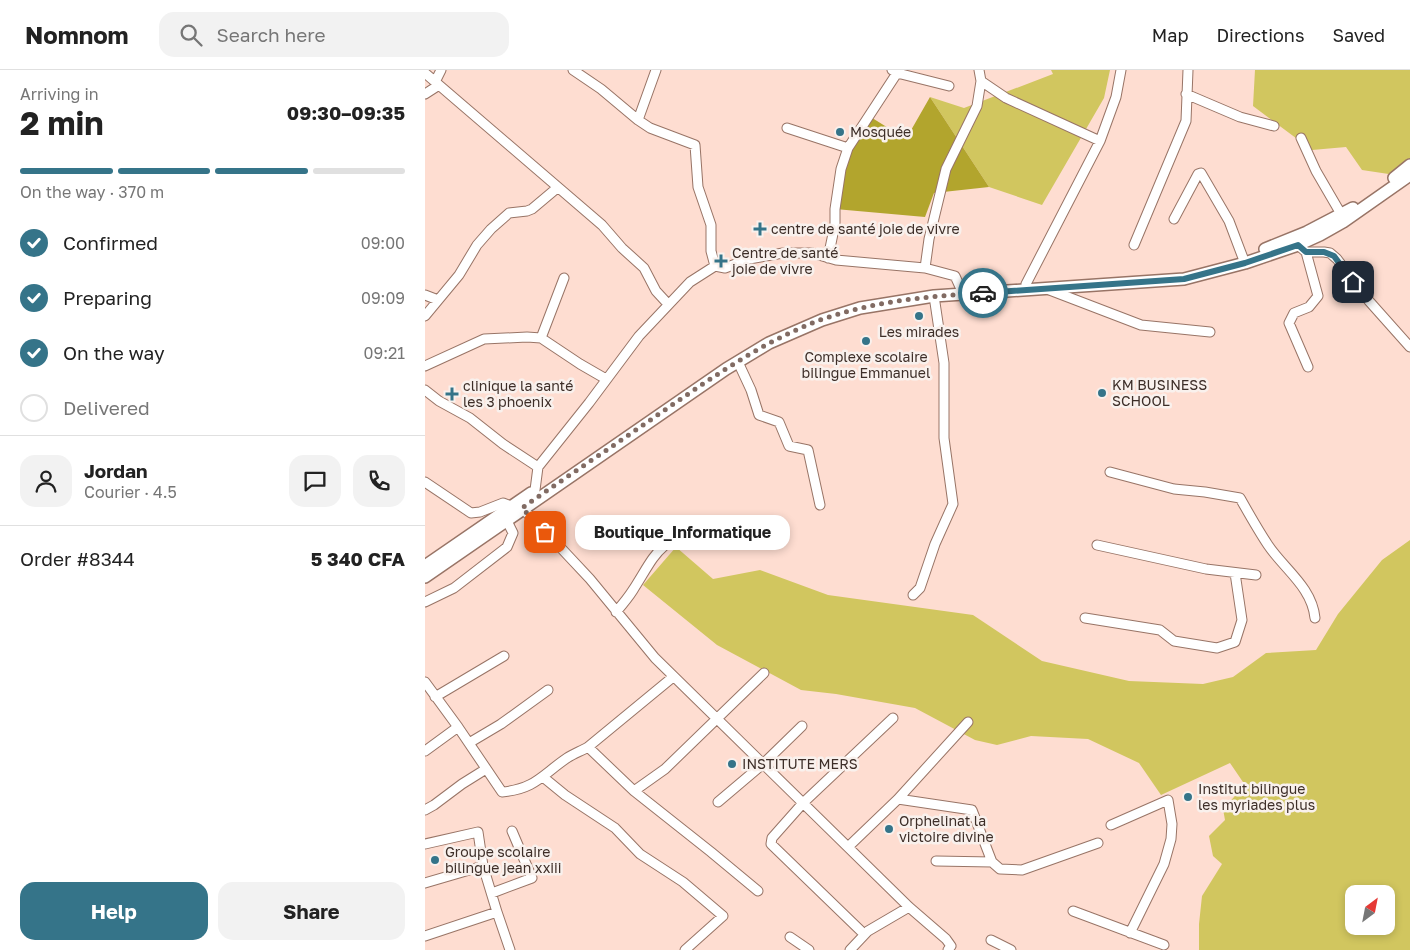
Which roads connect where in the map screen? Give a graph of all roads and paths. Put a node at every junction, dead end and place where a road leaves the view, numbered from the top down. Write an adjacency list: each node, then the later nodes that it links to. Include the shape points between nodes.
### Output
1 (441, 70): 11 (street)
2 (573, 70): 9 (street)
3 (657, 70): 15 (street)
4 (979, 70): 10 (street)
5 (1121, 70): 19 (street, via 1116,96)
6 (1188, 70): 14 (street)
7 (896, 71): 12 (street); 20 (street)
8 (425, 73): 11 (street)
9 (587, 74): 15 (street)
10 (981, 81): 19 (street, via 1006,98); 30 (street, via 977,106 946,169)
11 (437, 83): 13 (street); 22 (street)
12 (949, 86)
13 (425, 94)
14 (1187, 94): 16 (street, via 1240,117); 25 (street, via 1186,121)
15 (638, 120): 29 (street, via 650,128 695,145 698,187 711,225 711,251)
16 (1274, 126)
17 (787, 128): 20 (street)
18 (1301, 138): 23 (street)
19 (1100, 141): 32 (street)
20 (849, 148): 27 (street, via 841,169)
21 (1410, 173): 23 (main road); 26 (main road)
22 (557, 188): 38 (street, via 532,209 507,215 477,245 459,275); 39 (street, via 602,225 643,268)
23 (1341, 214): 28 (main road)
24 (1174, 219): 28 (street, via 1201,173 1229,221)
25 (1135, 245)
26 (1302, 249): 33 (main road, via 1184,279); 43 (street, via 1330,253 1337,259); 46 (street, via 1318,296 1309,306 1294,313 1289,323)
27 (828, 258): 29 (street, via 812,253 783,253 749,259 725,268); 30 (street)
28 (1243, 258): 33 (main road, via 1167,275)
29 (715, 266): 39 (street, via 690,282)
30 (925, 268): 34 (street, via 955,276)
31 (564, 278): 42 (street)
32 (1026, 284): 33 (main road); 34 (main road)
33 (1080, 284): 35 (main road)
34 (961, 287): 52 (main road, via 851,303 764,339 726,361)
35 (1046, 289): 37 (main road); 41 (street, via 1141,324)
36 (425, 296): 38 (street)
37 (934, 296): 44 (main road, via 860,308 821,320); 62 (street, via 944,363 944,438 953,504 920,588)
38 (438, 300): 40 (street)
39 (668, 304): 47 (street)
40 (425, 316)
41 (1211, 332)
42 (541, 338): 45 (street, via 484,339); 47 (street)
43 (1410, 347)
44 (738, 362): 53 (street, via 759,415 779,422 789,446 807,450); 54 (main road)
45 (425, 366)
46 (1308, 367)
47 (606, 379): 49 (street)
48 (425, 390): 49 (street)
49 (538, 467): 52 (street)
50 (1110, 472): 66 (street, via 1184,491 1240,498 1269,546 1307,591)
51 (425, 482): 54 (street, via 471,513 503,503)
52 (535, 490): 54 (main road)
53 (820, 505)
54 (517, 506): 55 (main road); 58 (main road); 64 (street, via 560,547)
55 (507, 519): 61 (main road); 63 (street, via 513,533 507,547 455,588)
56 (703, 531): 64 (street, via 674,538 661,548)
57 (1097, 545): 59 (street, via 1206,570)
58 (425, 566)
59 (1235, 573): 60 (street); 65 (street, via 1242,620 1235,642 1217,648 1174,641 1160,630)
60 (1256, 575)
61 (425, 577)
62 (913, 595)
63 (425, 602)
64 (616, 612): 69 (street)
65 (1085, 618)
66 (1315, 618)
67 (504, 656): 72 (street)
68 (764, 673): 74 (street)
69 (673, 677): 74 (street); 79 (street)
70 (425, 682): 72 (street)
71 (547, 690): 78 (street)
72 (435, 697): 77 (street)
73 (893, 718): 87 (street)
74 (718, 719): 81 (street); 84 (street, via 661,772)
75 (968, 722): 85 (street)
76 (802, 726): 81 (street)
77 (459, 727): 78 (street); 80 (street)
78 (469, 743): 82 (street)
79 (588, 748): 83 (street, via 567,758); 84 (street)
80 (425, 752)
81 (763, 764): 86 (street); 87 (street)
82 (486, 769): 83 (street, via 502,792 523,789); 88 (street)
83 (543, 777): 111 (street, via 615,828 640,854 683,882 723,916)
84 (634, 791): 98 (street)
85 (898, 799): 93 (street); 95 (street, via 972,810)
86 (718, 802)
87 (803, 803): 93 (street); 103 (street, via 771,838 771,844)
88 (425, 810)
89 (1111, 825): 104 (street, via 1168,800 1172,824 1164,864)
90 (512, 831): 99 (street, via 532,878)
91 (1097, 843): 95 (street, via 1022,870 1000,869)
92 (425, 844): 96 (street, via 478,832)
93 (848, 847): 100 (street)
94 (936, 861): 95 (street)
95 (992, 862)
96 (483, 866): 97 (street); 99 (street)
97 (425, 883)
98 (757, 891)
99 (492, 893): 102 (street)
100 (909, 907): 103 (street); 109 (street, via 946,939)
101 (1073, 911): 104 (street)
102 (497, 912): 105 (street); 110 (street)
103 (864, 934): 113 (street)
104 (1130, 934): 108 (street)
105 (425, 936)
106 (790, 938): 112 (street)
107 (991, 940): 114 (street)
108 (1163, 945)
109 (951, 949)
110 (510, 950)
111 (685, 950)
112 (809, 950)
113 (850, 950)
114 (1011, 950)

